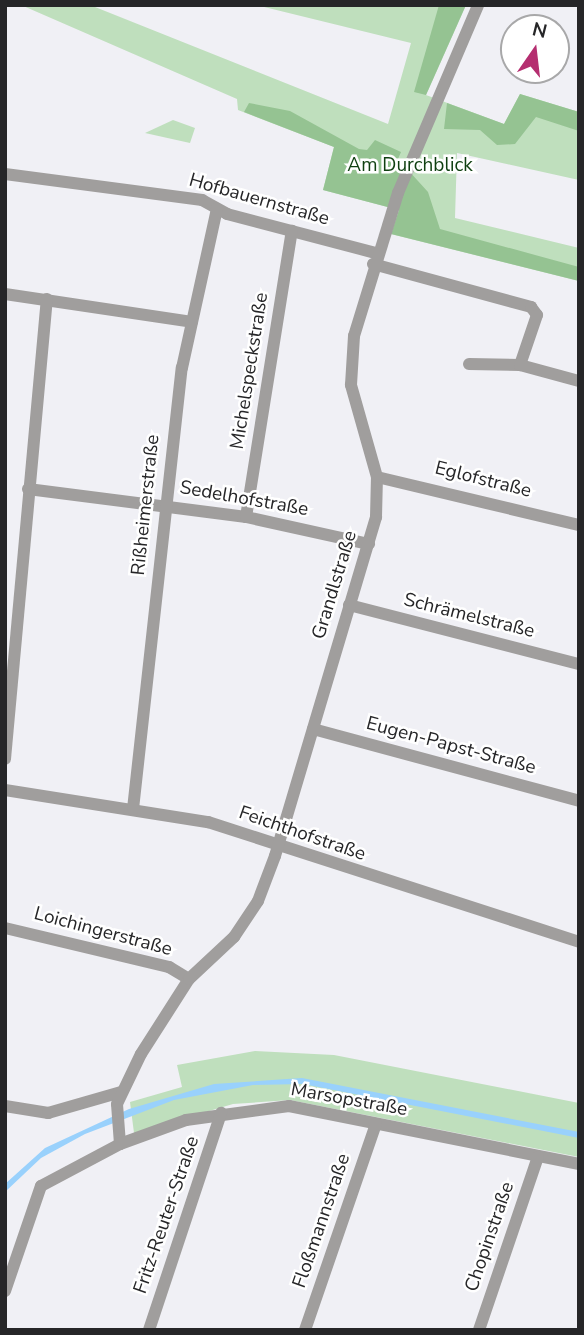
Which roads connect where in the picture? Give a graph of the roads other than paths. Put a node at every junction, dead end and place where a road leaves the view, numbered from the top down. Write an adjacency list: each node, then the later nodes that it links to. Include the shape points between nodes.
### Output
1 (478, 5): 5 (street, Grandlstraße)
2 (5, 174): 3 (street, Hofbauernstraße, via 202,200)
3 (217, 209): 4 (street, Hofbauernstraße); 8 (street, Rißheimerstraße)
4 (292, 231): 5 (street, Hofbauernstraße); 15 (street, Michelspeckstraße)
5 (374, 258): 10 (street, Hofbauernstraße, via 531,307 537,315); 12 (street, Grandlstraße, via 354,336 351,385)
6 (5, 294): 7 (street)
7 (47, 299): 8 (street); 13 (street)
8 (192, 321): 14 (street, Rißheimerstraße)
9 (469, 363): 10 (street)
10 (520, 365): 11 (street)
11 (579, 382)
12 (377, 477): 16 (street, Eglofstraße); 17 (street, Grandlstraße)
13 (28, 489): 14 (street, Sedelhofstraße); 21 (street)
14 (166, 505): 15 (street, Sedelhofstraße); 24 (street, Rißheimerstraße)
15 (246, 517): 17 (street, Sedelhofstraße)
16 (579, 525)
17 (369, 544): 18 (street, Grandlstraße)
18 (349, 605): 19 (street, Schrämelstraße); 20 (street, Grandlstraße)
19 (579, 664)
20 (313, 729): 23 (street, Eugen-Papst-Straße); 25 (street, Grandlstraße)
21 (5, 760)
22 (5, 790): 24 (street, Feichthofstraße)
23 (579, 801)
24 (133, 809): 25 (street, Feichthofstraße, via 208,822)
25 (278, 846): 27 (street, Feichthofstraße); 28 (street, Grandlstraße, via 258,901 234,937)
26 (5, 928): 28 (street, Loichingerstraße, via 169,967)
27 (579, 942)
28 (189, 979): 29 (street, Grandlstraße)
29 (119, 1098): 30 (street, via 48,1113); 33 (street, Grandlstraße, via 115,1127)
30 (5, 1107)
31 (221, 1113): 32 (street, Marsopstraße, via 289,1106); 33 (street, Marsopstraße); 37 (street, Fritz-Reuter-Straße)
32 (376, 1124): 34 (street, Marsopstraße); 38 (street, Floßmannstraße)
33 (120, 1144): 36 (street, Marsopstraße, via 41,1186)
34 (538, 1157): 35 (street, Marsopstraße); 39 (street, Chopinstraße)
35 (579, 1164)
36 (5, 1291)
37 (149, 1330)
38 (305, 1330)
39 (479, 1330)

